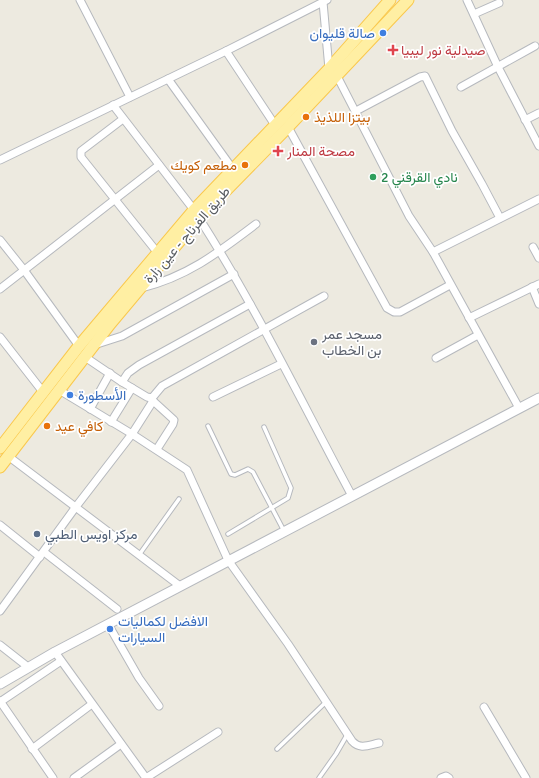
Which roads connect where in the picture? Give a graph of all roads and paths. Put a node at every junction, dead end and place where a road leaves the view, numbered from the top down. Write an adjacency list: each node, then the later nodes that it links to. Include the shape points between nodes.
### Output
1 (80, 0): 14 (street)
2 (390, 0): 11 (main road, طريق الفرناج - عين زارة)
3 (408, 0): 11 (main road, طريق الفرناج - عين زارة)
4 (467, 0): 7 (street)
5 (325, 1): 9 (street); 11 (street)
6 (499, 3): 7 (street)
7 (474, 14): 10 (street)
8 (535, 46): 10 (street)
9 (226, 51): 12 (street); 20 (street)
10 (498, 67): 13 (street); 19 (street)
11 (333, 72): 16 (street); 20 (main road, طريق الفرناج - عين زارة); 21 (main road, طريق الفرناج - عين زارة)
12 (168, 79): 14 (street); 25 (street)
13 (461, 87)
14 (130, 97): 15 (street)
15 (113, 105): 18 (street); 23 (street)
16 (356, 111): 29 (street, via 425,76 452,132); 35 (street, via 409,216)
17 (539, 113): 19 (street)
18 (124, 119): 24 (street); 27 (street, via 81,151 81,158 86,166)
19 (525, 120): 22 (street)
20 (275, 125): 25 (main road, طريق الفرناج - عين زارة)
21 (288, 127): 28 (main road, طريق الفرناج - عين زارة); 40 (street, via 387,308 400,312)
22 (539, 146)
23 (0, 160)
24 (159, 165): 27 (street); 28 (street)
25 (232, 168): 28 (main road, طريق الفرناج - عين زارة)
26 (539, 198): 29 (street)
27 (114, 199): 33 (street); 37 (street)
28 (196, 214): 33 (main road, طريق الفرناج - عين زارة); 34 (street); 42 (main road, طريق الفرناج - عين زارة)
29 (500, 218): 35 (street)
30 (256, 224): 34 (street)
31 (0, 240): 37 (street)
32 (534, 247): 36 (street)
33 (157, 252): 52 (main road, طريق الفرناج - عين زارة)
34 (220, 252): 38 (street); 42 (street, via 164,282)
35 (433, 252): 40 (street)
36 (539, 258)
37 (24, 270): 43 (street); 52 (street)
38 (234, 274): 45 (street); 51 (street, via 122,336)
39 (539, 284): 41 (street)
40 (450, 285): 47 (street)
41 (532, 287): 46 (street); 47 (street)
42 (141, 288): 51 (main road, طريق الفرناج - عين زارة)
43 (0, 289)
44 (324, 296): 48 (street)
45 (250, 304): 48 (street); 57 (street, via 139,365 128,373)
46 (539, 304)
47 (469, 318): 49 (street)
48 (265, 329): 55 (street); 63 (street, via 162,386)
49 (478, 335): 54 (street); 64 (street)
50 (0, 337): 60 (street)
51 (94, 345): 53 (main road, طريق الفرناج - عين زارة)
52 (79, 346): 60 (main road, طريق الفرناج - عين زارة)
53 (85, 357): 56 (street); 59 (main road, طريق الفرناج - عين زارة)
54 (436, 358)
55 (281, 364): 61 (street); 74 (street)
56 (110, 373): 57 (street); 65 (street)
57 (122, 382): 58 (street)
58 (132, 388): 63 (street); 66 (street)
59 (59, 390): 65 (street); 72 (main road, طريق الفرناج - عين زارة)
60 (43, 392): 70 (main road, طريق الفرناج - عين زارة)
61 (214, 397)
62 (539, 398): 64 (street)
63 (152, 399): 69 (street); 71 (street, via 174,420)
64 (519, 408): 74 (street)
65 (90, 409): 66 (street)
66 (112, 422): 69 (street)
67 (208, 426): 77 (lane, via 231,474 251,470)
68 (264, 427): 77 (lane, via 291,488 288,498)
69 (132, 434): 71 (street); 76 (street)
70 (0, 448)
71 (156, 449): 83 (street, via 187,470)
72 (8, 456): 73 (main road, طريق الفرناج - عين زارة); 76 (street)
73 (0, 467)
74 (352, 496): 79 (street)
75 (180, 499): 82 (lane)
76 (75, 508): 81 (street); 82 (street)
77 (272, 508): 79 (lane); 80 (lane)
78 (0, 525): 81 (street)
79 (284, 531): 83 (street)
80 (228, 534)
81 (42, 555): 85 (street); 86 (street)
82 (139, 555): 84 (street)
83 (228, 560): 84 (street); 94 (street)
84 (180, 586): 87 (street)
85 (117, 609)
86 (0, 611)
87 (108, 624): 89 (street); 96 (street, via 139,678)
88 (0, 645): 91 (street)
89 (55, 652): 90 (street); 91 (street)
90 (61, 661): 93 (street); 95 (street)
91 (28, 667): 92 (street)
92 (0, 684)
93 (0, 701): 102 (street)
94 (326, 702): 99 (street); 103 (lane)
95 (92, 704): 101 (street); 102 (street)
96 (159, 706)
97 (484, 707): 110 (street)
98 (218, 732): 106 (street)
99 (348, 734): 100 (street, via 355,744 360,746); 107 (lane)
100 (379, 743)
101 (121, 744): 105 (street); 106 (street)
102 (32, 749): 104 (street)
103 (276, 749)
104 (53, 778)
105 (74, 778)
106 (146, 778)
107 (318, 778)
108 (441, 778): 109 (street)
109 (449, 778)
110 (526, 778)

